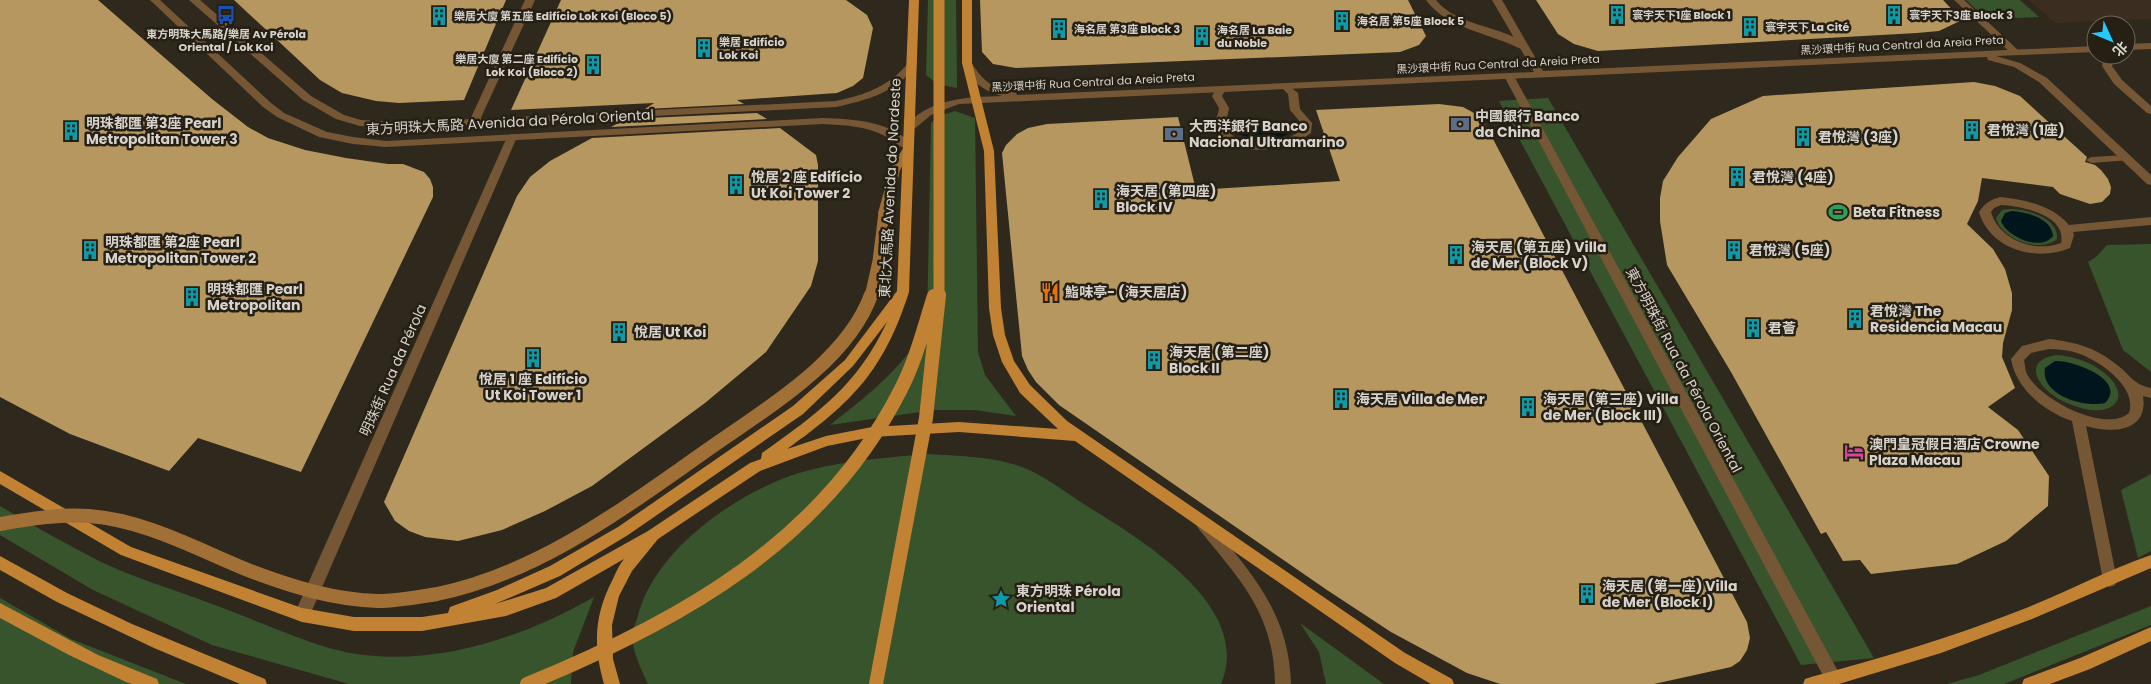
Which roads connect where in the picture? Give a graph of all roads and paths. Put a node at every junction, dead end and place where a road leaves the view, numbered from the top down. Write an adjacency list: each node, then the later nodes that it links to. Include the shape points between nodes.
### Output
1 (155, 0): 28 (street, 東方明珠大馬路 Avenida da Pérola Oriental, via 268,105 285,119 306,129 358,142 386,144)
2 (194, 0): 26 (street, 東方明珠大馬路 Avenida da Pérola Oriental, via 307,98 340,117 379,124)
3 (530, 0): 26 (street)
4 (914, 0): 17 (main road, 東北大馬路 Avenida do Nordeste)
5 (939, 0): 35 (main road, bridge)
6 (966, 0): 16 (main road)
7 (1431, 0): 11 (street, via 1440,12 1500,34)
8 (1497, 0): 11 (street)
9 (1960, 0): 14 (street)
10 (2151, 46): 12 (street)
11 (1524, 47): 19 (street)
12 (2136, 47)
13 (2086, 49): 14 (street, 黑沙環中街 Rua Central da Areia Preta)
14 (2015, 52): 15 (street, 黑沙環中街 Rua Central da Areia Preta)
15 (1967, 55): 19 (street, 黑沙環中街 Rua Central da Areia Preta); 30 (street, via 2006,62 2043,80)
16 (967, 63): 23 (street, via 973,76 986,86 1004,94); 24 (main road)
17 (912, 64): 26 (street, 東方明珠大馬路 Avenida da Pérola Oriental, via 898,82 867,96 836,104); 27 (main road, 東北大馬路 Avenida do Nordeste)
18 (2107, 65): 25 (street, via 2113,76)
19 (1540, 74): 20 (street, 黑沙環中街 Rua Central da Areia Preta)
20 (1509, 76): 21 (street, 黑沙環中街 Rua Central da Areia Preta); 53 (street, 東方明珠街 Rua da Pérola Oriental)
21 (1285, 86): 22 (street, 黑沙環中街 Rua Central da Areia Preta); 22 (street, via 1293,92 1295,110 1307,123 1307,131 1290,142 1266,146 1240,142 1222,131 1224,108 1217,96)
22 (1221, 89): 23 (street, 黑沙環中街 Rua Central da Areia Preta)
23 (1037, 98): 24 (street, 黑沙環中街 Rua Central da Areia Preta)
24 (977, 100): 27 (street, 黑沙環中街 Rua Central da Areia Preta, via 957,101 936,108); 40 (main road, via 990,151 995,308 999,335 1008,362 1025,389 1048,414)
25 (2151, 111)
26 (474, 122)
27 (909, 128): 29 (main road, 東北大馬路 Avenida do Nordeste)
28 (512, 136): 29 (street, 東方明珠大馬路 Avenida da Pérola Oriental, via 791,122 852,122 881,129); 50 (street, 明珠街 Rua da Pérola)
29 (908, 147): 36 (main road, 東北大馬路 Avenida do Nordeste); 44 (main road, bridge, via 895,170 884,213 878,264 866,308 832,353 767,407 607,520 568,545 503,575 421,597 380,601 348,598 251,571 159,533 102,517 47,517)
30 (2127, 158): 31 (street); 32 (street)
31 (2091, 160)
32 (2151, 181)
33 (2151, 221): 34 (street)
34 (2066, 229): 34 (street, via 2067,242 2060,248 2047,251 2029,248 1999,234 1987,222 1985,212 1996,202 2021,203 2046,212)
35 (941, 275): 56 (main road, bridge, via 918,349 901,389 855,463 819,508 756,563 685,609 585,662); 58 (main road, bridge, via 926,418)
36 (903, 292): 41 (main road, 東北大馬路 Avenida do Nordeste, via 891,330 856,384 826,414); 51 (main road, via 850,363 798,410 624,531 555,571)
37 (2136, 390): 38 (street); 39 (street, via 2140,406 2131,420 2109,425); 39 (street, via 2118,370 2082,350 2049,344 2026,350 2018,361 2025,382 2045,402)
38 (2151, 393)
39 (2078, 419): 48 (street)
40 (1078, 436): 41 (main road, via 960,427 872,432 826,441); 43 (main road)
41 (754, 466): 45 (main road)
42 (0, 477): 50 (main road, via 126,551)
43 (1200, 520): 59 (street, via 1266,607 1279,641); 60 (main road, via 1400,658)
44 (0, 524)
45 (653, 534): 51 (main road, via 550,593 506,609); 57 (main road, via 627,566 612,595 604,626 605,659)
46 (2151, 561): 48 (main road)
47 (0, 562): 55 (main road, via 93,613 179,653)
48 (2110, 580): 53 (main road, via 2032,614 1940,647)
49 (0, 610): 54 (main road, via 108,668)
50 (302, 615): 51 (main road, via 354,624)
51 (422, 624)
52 (2151, 634): 62 (main road)
53 (1833, 678): 61 (main road)
54 (151, 684)
55 (258, 684)
56 (527, 684)
57 (612, 684)
58 (876, 684)
59 (1283, 684)
60 (1446, 684)
61 (1811, 684)
62 (2030, 684)

